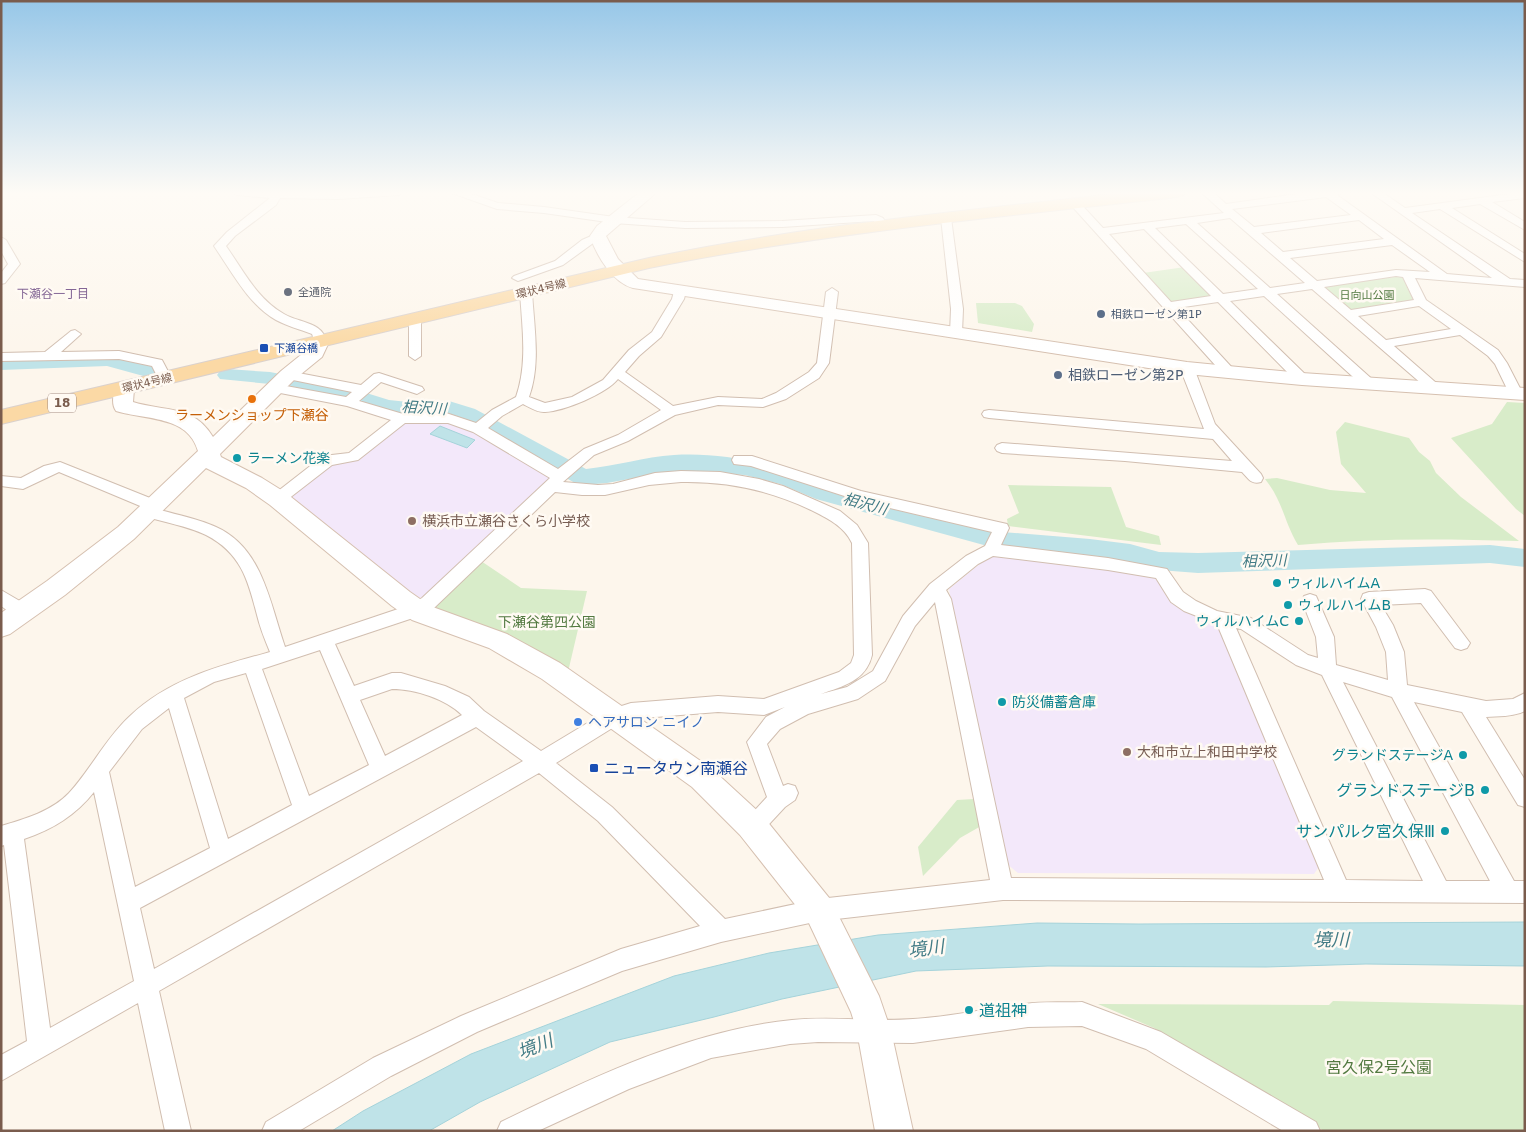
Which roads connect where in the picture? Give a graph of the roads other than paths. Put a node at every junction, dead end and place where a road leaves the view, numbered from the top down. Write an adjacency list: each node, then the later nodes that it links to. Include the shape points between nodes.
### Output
1 (2, 245): 16 (street)
2 (221, 245): 38 (street, via 265,307 286,320 316,330)
3 (585, 245): 24 (street)
4 (601, 245): 18 (street)
5 (727, 245): 18 (main road, 環状4号線 / 18)
6 (950, 245): 36 (street, via 958,309)
7 (1112, 245): 31 (street)
8 (1166, 245): 29 (street)
9 (1217, 245): 27 (street)
10 (1268, 245): 15 (street)
11 (1366, 245): 15 (street)
12 (1400, 245): 20 (street)
13 (1452, 245): 22 (street)
14 (1503, 245): 17 (street)
15 (1281, 256): 25 (street)
16 (5, 257): 21 (street, via 14,264)
17 (1525, 259)
18 (619, 270): 24 (main road, 環状4号線 / 18); 26 (street, via 633,283)
19 (1407, 274): 20 (street); 25 (street); 30 (street)
20 (1446, 278): 22 (street)
21 (1, 280)
22 (1508, 283): 23 (street)
23 (1525, 284)
24 (522, 285): 34 (main road, 環状4号線 / 18); 55 (street, via 528,360 527,389)
25 (1314, 285): 27 (street); 33 (street)
26 (680, 291): 32 (street); 45 (street, via 657,334 634,353)
27 (1267, 291): 29 (street); 49 (street)
28 (832, 292): 32 (street)
29 (1220, 298): 31 (street); 47 (street)
30 (1421, 302): 33 (street); 35 (street)
31 (1168, 306): 44 (street)
32 (829, 314): 36 (street); 56 (street, via 823,363 814,375 781,396 763,403 718,401)
33 (1348, 314): 39 (street)
34 (414, 320): 38 (main road, 環状4号線 / 18); 41 (street)
35 (1462, 331): 39 (street); 53 (street, via 1493,353)
36 (956, 333): 43 (street)
37 (75, 334): 40 (street)
38 (320, 342): 46 (main road, 環状4号線 / 18); 48 (street, via 315,353)
39 (1383, 344): 50 (street)
40 (48, 356): 42 (street); 46 (street, via 97,354 138,358 157,363)
41 (415, 356)
42 (1, 357)
43 (1187, 368): 44 (street); 61 (street, via 1209,426)
44 (1230, 372): 47 (street)
45 (618, 373): 55 (street, via 608,383 576,400 544,408); 56 (street)
46 (172, 377): 51 (main road, 環状4号線 / 18)
47 (1302, 379): 49 (street)
48 (281, 381): 54 (street); 63 (street)
49 (1368, 383): 50 (street)
50 (1435, 388): 53 (street)
51 (124, 389): 58 (main road, 環状4号線 / 18); 63 (street, via 123,406 177,416 188,422 206,442)
52 (417, 390): 54 (street, via 379,377)
53 (1520, 394)
54 (356, 396): 59 (street)
55 (522, 399): 60 (street)
56 (672, 411): 65 (street, via 623,438 597,448)
57 (989, 414): 61 (street)
58 (1, 417)
59 (402, 419): 60 (street, via 443,417); 67 (street, via 353,456 328,460)
60 (482, 425): 65 (street)
61 (1216, 435): 62 (street, via 1252,472 1125,456)
62 (1002, 448)
63 (208, 454): 67 (street, via 212,462); 68 (street)
64 (739, 460): 69 (street, via 860,496 1001,528)
65 (562, 476): 73 (street, via 428,603); 87 (street, via 598,491 661,478 698,476 764,485 838,517 848,524 860,542 863,655 856,671 764,706 718,704 631,711)
66 (1, 481): 68 (street, via 23,484 60,467)
67 (278, 499): 73 (street)
68 (152, 509): 74 (street); 79 (street, via 211,531 234,547 258,585)
69 (995, 541): 70 (street); 75 (street, via 1161,573 1177,597 1200,612)
70 (936, 589): 92 (street, via 909,622 879,676 852,693 803,707 773,723 756,742); 98 (street, via 943,599)
71 (1, 597): 74 (street)
72 (1310, 601): 81 (street, via 1325,637)
73 (416, 610): 77 (street); 87 (street, via 498,641 551,671)
74 (24, 612): 76 (street)
75 (1223, 618): 81 (street, via 1245,623 1302,660); 100 (street)
76 (1, 626)
77 (325, 641): 79 (street); 84 (street)
78 (1461, 643): 82 (street, via 1425,596 1370,599 1395,652)
79 (280, 656): 80 (street)
80 (252, 665): 83 (street, via 210,676); 94 (street)
81 (1328, 670): 82 (street); 99 (street)
82 (1398, 691): 86 (street); 101 (street)
83 (174, 694): 91 (street, via 135,723); 97 (street)
84 (349, 696): 88 (street, via 401,681 445,694 462,703); 90 (street)
85 (1525, 700): 86 (street, via 1516,707 1503,709)
86 (1468, 706): 93 (street)
87 (616, 716): 89 (street); 95 (street, via 702,778)
88 (477, 717): 89 (street); 90 (street)
89 (539, 761): 104 (street, via 605,814); 105 (street)
90 (380, 768): 94 (street)
91 (100, 770): 96 (street, via 75,801 52,817); 102 (street)
92 (783, 797): 95 (street)
93 (1525, 798)
94 (304, 809): 97 (street)
95 (752, 828): 103 (street)
96 (7, 834): 107 (street)
97 (222, 853): 102 (street)
98 (1003, 889): 100 (street); 103 (street)
99 (1440, 891): 100 (street); 101 (street)
100 (1340, 892)
101 (1516, 892)
102 (128, 903): 105 (street)
103 (821, 913): 104 (street); 106 (street)
104 (720, 931): 110 (street, via 620,960 469,1024 382,1067)
105 (147, 987): 107 (street); 109 (street)
106 (871, 1019): 111 (street, via 711,1046 559,1106); 112 (street); 113 (street, via 913,1031 1028,1015 1082,1014 1153,1040)
107 (40, 1046): 108 (street)
108 (1, 1069)
109 (178, 1131)
110 (275, 1131)
111 (510, 1131)
112 (894, 1131)
113 (1307, 1131)

